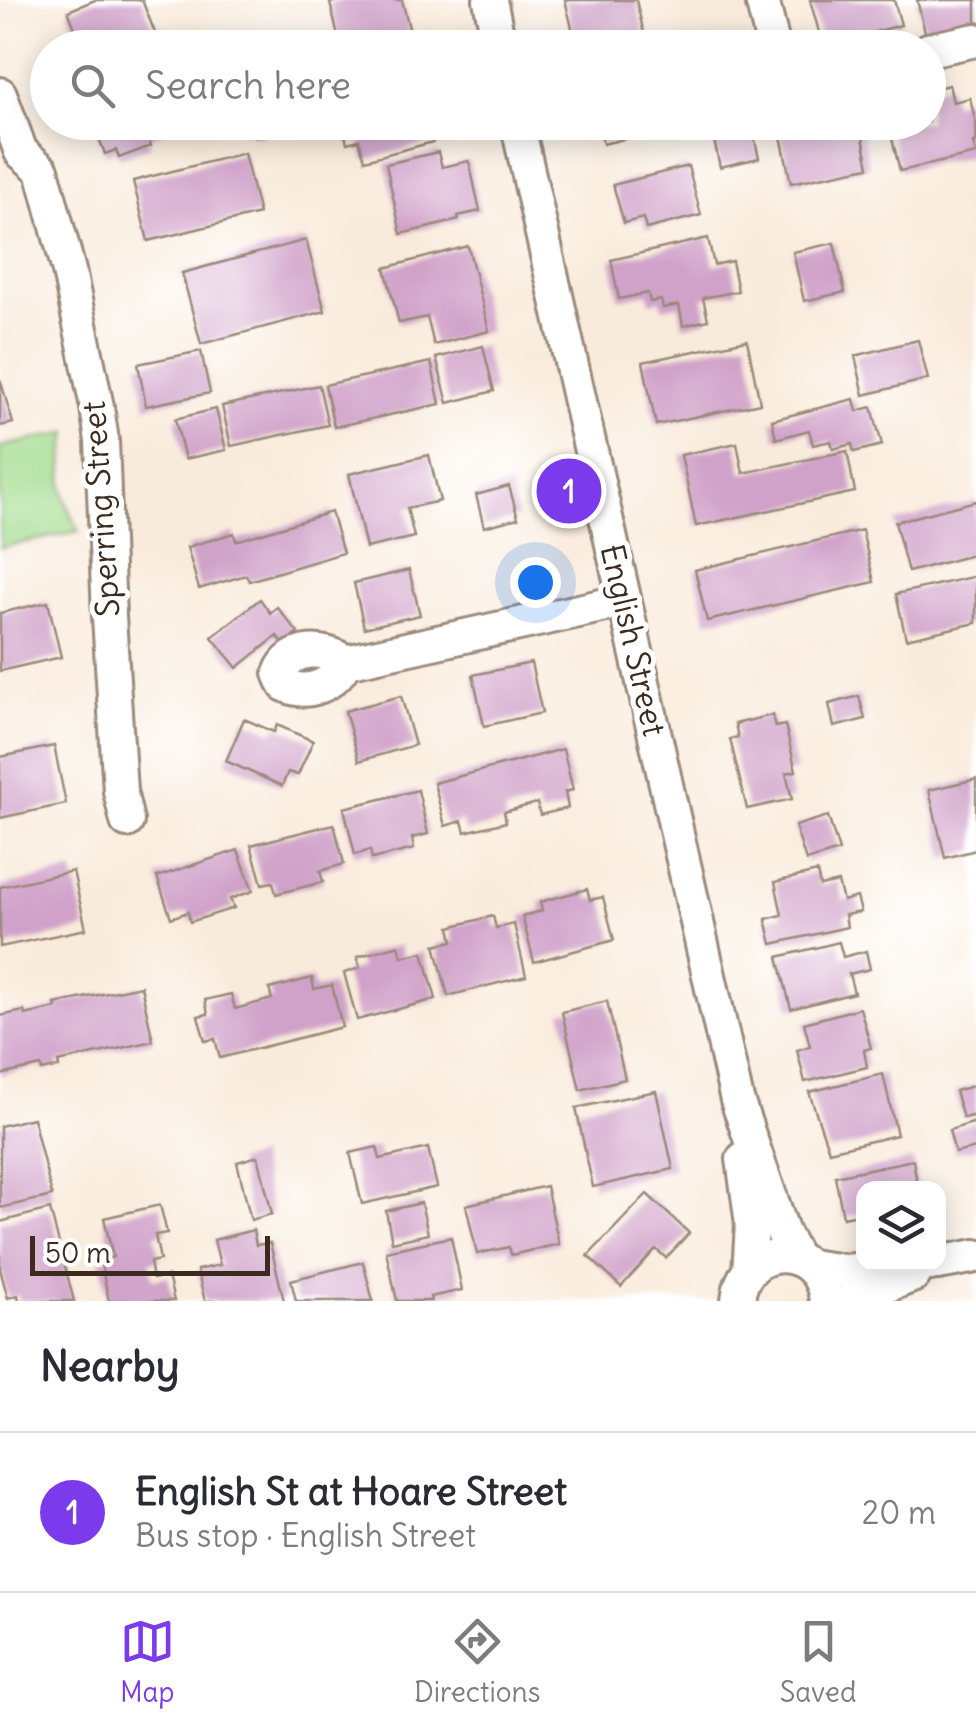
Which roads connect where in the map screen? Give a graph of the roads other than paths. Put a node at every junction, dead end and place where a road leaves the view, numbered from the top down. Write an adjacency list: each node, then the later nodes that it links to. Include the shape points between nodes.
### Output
1 (490, 0): 3 (street)
2 (762, 0): 4 (street)
3 (496, 30)
4 (770, 30)
5 (976, 40): 6 (street)
6 (946, 46)
7 (0, 94): 11 (street, Sperring Street, via 22,152 42,170 97,407)
8 (521, 140): 9 (street, English Street)
9 (624, 600): 10 (street); 12 (street, English Street)
10 (346, 662)
11 (127, 821)
12 (737, 1100): 14 (street, English Street, via 783,1233); 15 (street, English Street, via 752,1224)
13 (948, 1261): 14 (street, via 844,1271); 18 (street)
14 (803, 1262): 15 (street, via 767,1259); 17 (street, English Street, via 823,1284)
15 (744, 1284): 16 (street)
16 (718, 1301)
17 (826, 1301)
18 (848, 1301)

